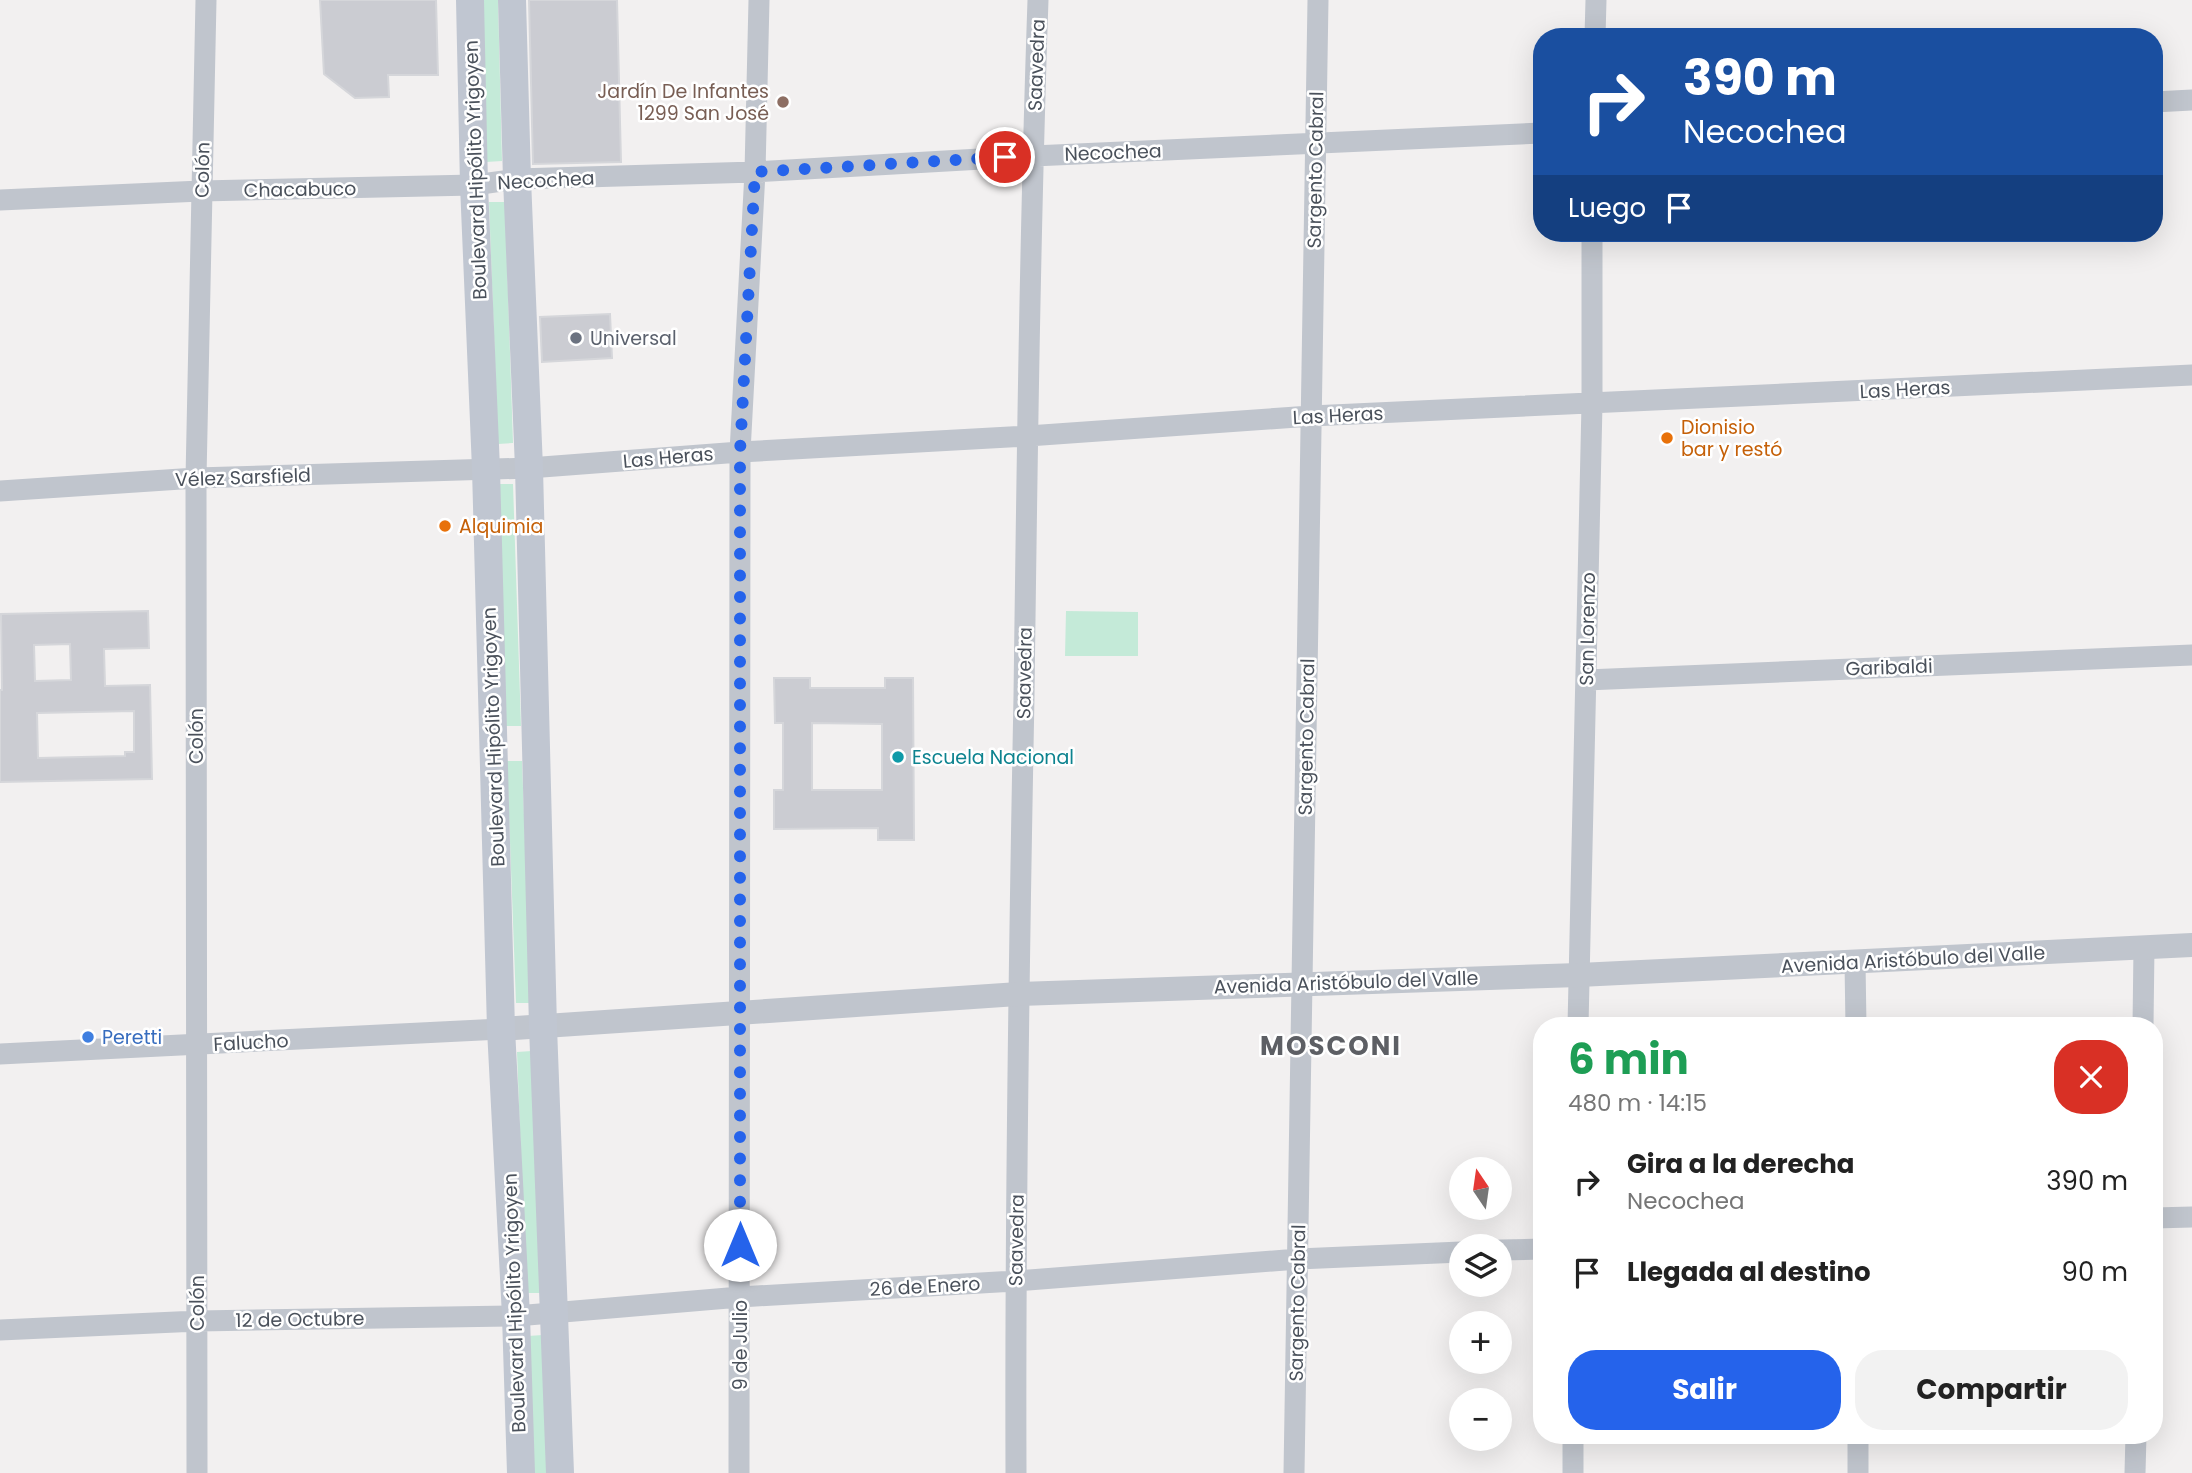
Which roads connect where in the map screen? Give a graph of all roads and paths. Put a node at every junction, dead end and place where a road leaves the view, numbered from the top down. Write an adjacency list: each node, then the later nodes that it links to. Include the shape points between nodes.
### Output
1 (206, 0): 17 (street, Colón)
2 (470, 0): 16 (main road, Boulevard Hipólito Yrigoyen)
3 (512, 0): 15 (main road, Boulevard Hipólito Yrigoyen)
4 (759, 0): 14 (street, 9 de Julio)
5 (1038, 0): 13 (street, Saavedra)
6 (1318, 0): 12 (street, Sargento Cabral)
7 (1596, 0): 8 (street)
8 (1595, 28)
9 (2192, 100): 10 (street)
10 (2163, 102)
11 (1533, 133): 12 (street, Necochea)
12 (1315, 143): 13 (street, Necochea); 22 (street, Sargento Cabral)
13 (1032, 156): 14 (street, Necochea); 23 (street, Saavedra)
14 (755, 172): 15 (street, Necochea); 24 (street, 9 de Julio)
15 (517, 179): 16 (street, Necochea); 25 (main road, Boulevard Hipólito Yrigoyen)
16 (474, 185): 17 (street, Chacabuco); 26 (main road, Boulevard Hipólito Yrigoyen)
17 (201, 191): 18 (street, Chacabuco); 27 (street, Colón)
18 (0, 200)
19 (1592, 242): 21 (street, San Lorenzo)
20 (2192, 375): 21 (street, Las Heras)
21 (1592, 404): 22 (street, Las Heras); 30 (street, San Lorenzo)
22 (1311, 416): 23 (street, Las Heras); 37 (street, Sargento Cabral)
23 (1028, 436): 24 (street, Las Heras); 38 (street, Saavedra)
24 (740, 452): 25 (street, Las Heras); 39 (street, 9 de Julio)
25 (529, 468): 26 (street, Las Heras); 31 (main road, Boulevard Hipólito Yrigoyen)
26 (486, 469): 27 (street, Vélez Sarsfield); 32 (main road, Boulevard Hipólito Yrigoyen)
27 (196, 478): 28 (street, Vélez Sarsfield); 45 (street, Colón)
28 (0, 491)
29 (2192, 655): 30 (street, Garibaldi)
30 (1586, 680): 36 (street, San Lorenzo)
31 (536, 744): 32 (main road); 43 (main road, Boulevard Hipólito Yrigoyen)
32 (493, 746): 44 (main road, Boulevard Hipólito Yrigoyen)
33 (2192, 945): 34 (street, Avenida Aristóbulo del Valle)
34 (2144, 947): 35 (street, Avenida Aristóbulo del Valle); 42 (street)
35 (1855, 962): 36 (street, Avenida Aristóbulo del Valle); 41 (street)
36 (1579, 975): 37 (street, Avenida Aristóbulo del Valle); 40 (street, San Lorenzo)
37 (1302, 983): 38 (street, Avenida Aristóbulo del Valle); 52 (street, Sargento Cabral)
38 (1019, 994): 39 (street, Avenida Aristóbulo del Valle); 53 (street, Saavedra)
39 (740, 1012): 43 (street, Avenida Aristóbulo del Valle); 54 (street, 9 de Julio)
40 (1578, 1017)
41 (1856, 1017)
42 (2143, 1017)
43 (543, 1027): 44 (street, Avenida Aristóbulo del Valle); 55 (main road, Boulevard Hipólito Yrigoyen)
44 (501, 1029): 45 (street, Falucho); 56 (main road, Boulevard Hipólito Yrigoyen)
45 (196, 1045): 46 (street, Falucho); 57 (street, Colón)
46 (0, 1054)
47 (2192, 1217): 48 (street)
48 (2163, 1218)
49 (1533, 1249): 50 (street)
50 (1512, 1250)
51 (1449, 1253): 52 (street, 26 de Enero)
52 (1298, 1259): 53 (street, 26 de Enero); 67 (street, Sargento Cabral)
53 (1015, 1281): 54 (street, 26 de Enero); 66 (street, Saavedra)
54 (740, 1297): 55 (street, 26 de Enero); 65 (street, 9 de Julio)
55 (555, 1313): 56 (street, 26 de Enero); 64 (main road, Boulevard Hipólito Yrigoyen)
56 (516, 1316): 57 (street, 12 de Octubre); 63 (main road, Boulevard Hipólito Yrigoyen)
57 (198, 1321): 58 (street, 12 de Octubre); 62 (street, Colón)
58 (0, 1330)
59 (1573, 1444): 68 (street)
60 (1858, 1444): 69 (street)
61 (2136, 1444): 70 (street)
62 (197, 1473)
63 (521, 1473)
64 (560, 1473)
65 (740, 1473)
66 (1016, 1473)
67 (1294, 1473)
68 (1573, 1473)
69 (1858, 1473)
70 (2136, 1473)

